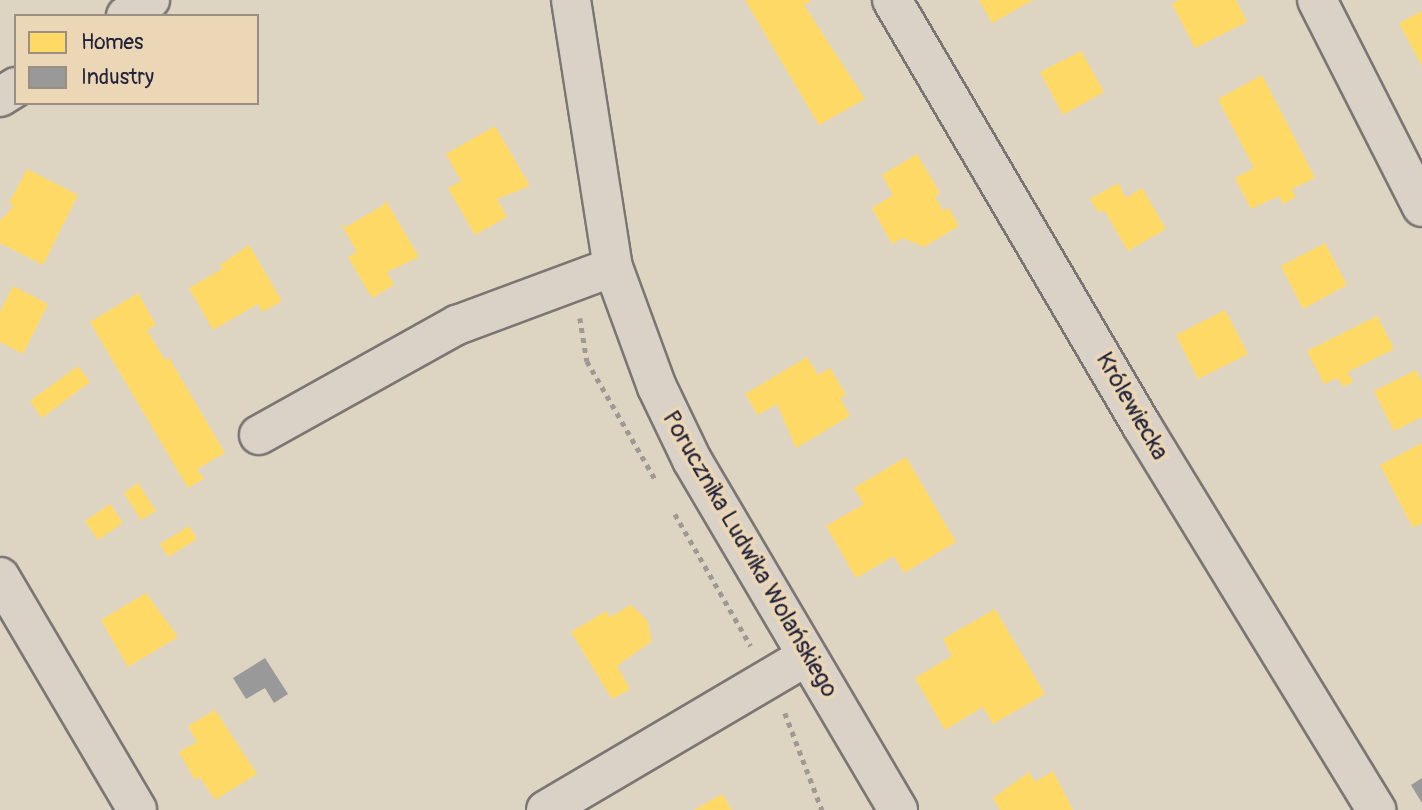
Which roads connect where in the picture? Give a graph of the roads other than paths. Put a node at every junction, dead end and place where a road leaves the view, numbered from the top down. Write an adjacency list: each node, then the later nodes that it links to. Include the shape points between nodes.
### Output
1 (150, 0): 5 (street)
2 (571, 0): 7 (street, Porucznika Ludwika Wolańskiego)
3 (892, 0): 14 (street, Królewiecka, via 1142,426)
4 (1317, 0): 6 (street)
5 (129, 14)
6 (1422, 207)
7 (613, 267): 8 (street, via 457,326); 10 (street, Porucznika Ludwika Wolańskiego, via 674,426)
8 (259, 435)
9 (0, 577): 11 (street)
10 (806, 657): 12 (street); 13 (street, Porucznika Ludwika Wolańskiego)
11 (137, 810)
12 (546, 810)
13 (898, 810)
14 (1376, 810)

